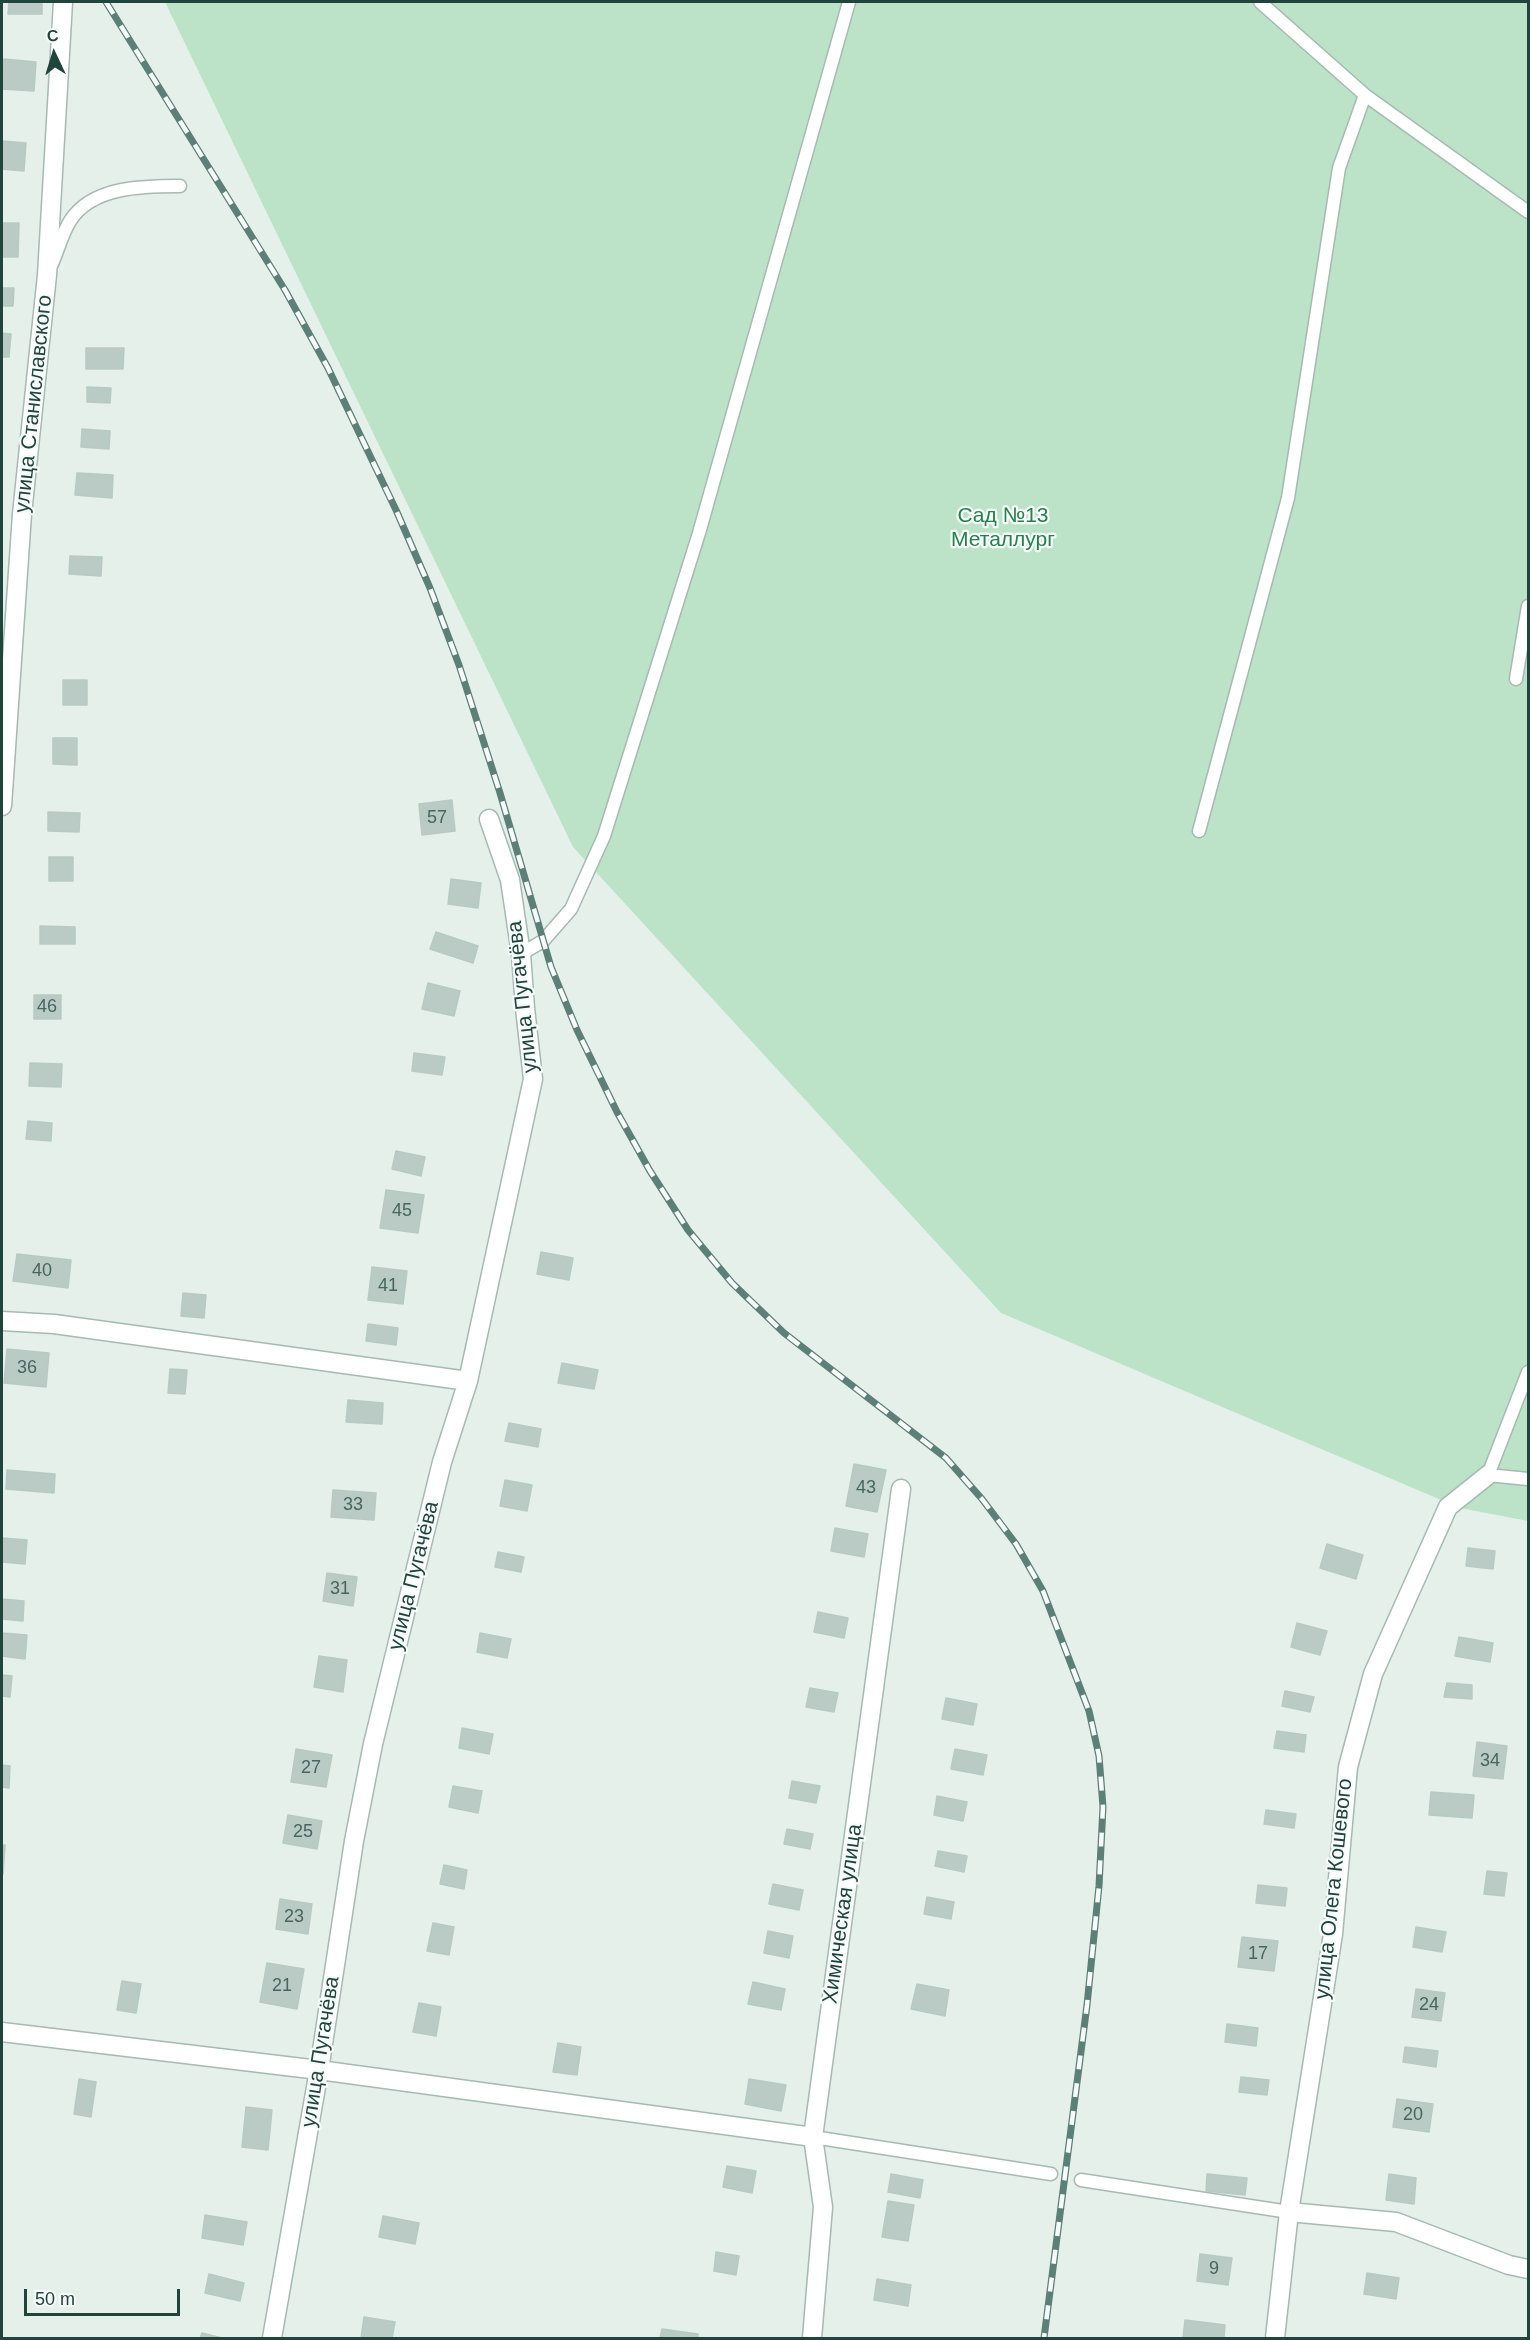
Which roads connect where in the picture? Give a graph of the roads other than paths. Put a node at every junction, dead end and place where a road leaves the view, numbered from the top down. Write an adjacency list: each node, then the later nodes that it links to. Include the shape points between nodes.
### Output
1 (63, 2): 7 (street, улица Станиславского)
2 (849, 2): 13 (lane, via 699,533 604,836 571,909 543,941)
3 (1260, 2): 4 (lane)
4 (1365, 95): 6 (lane); 12 (lane, via 1339,168 1288,498)
5 (180, 186): 7 (lane, via 136,186 94,198 71,220)
6 (1528, 212)
7 (47, 275): 10 (street, улица Станиславского, via 22,514)
8 (1528, 606): 9 (lane)
9 (1516, 678)
10 (2, 806)
11 (489, 819): 13 (street, улица Пугачёва, via 510,880)
12 (1199, 831)
13 (521, 954): 16 (street, улица Пугачёва, via 533,1079)
14 (2, 1321): 16 (street, via 66,1326)
15 (1528, 1372): 17 (lane)
16 (468, 1381): 21 (street, улица Пугачёва, via 442,1462 373,1744)
17 (1488, 1475): 18 (lane); 25 (street, улица Олега Кошевого, via 1449,1507 1373,1674 1348,1767 1333,1934)
18 (1528, 1479)
19 (901, 1490): 22 (street, Химическая улица)
20 (2, 2032): 21 (street)
21 (319, 2070): 22 (street); 27 (street, улица Пугачёва)
22 (813, 2138): 23 (lane); 28 (street, Химическая улица, via 823,2207)
23 (1051, 2174)
24 (1081, 2180): 25 (lane)
25 (1289, 2212): 26 (street, via 1396,2222); 29 (street, улица Олега Кошевого)
26 (1528, 2269)
27 (272, 2338)
28 (812, 2338)
29 (1275, 2338)

